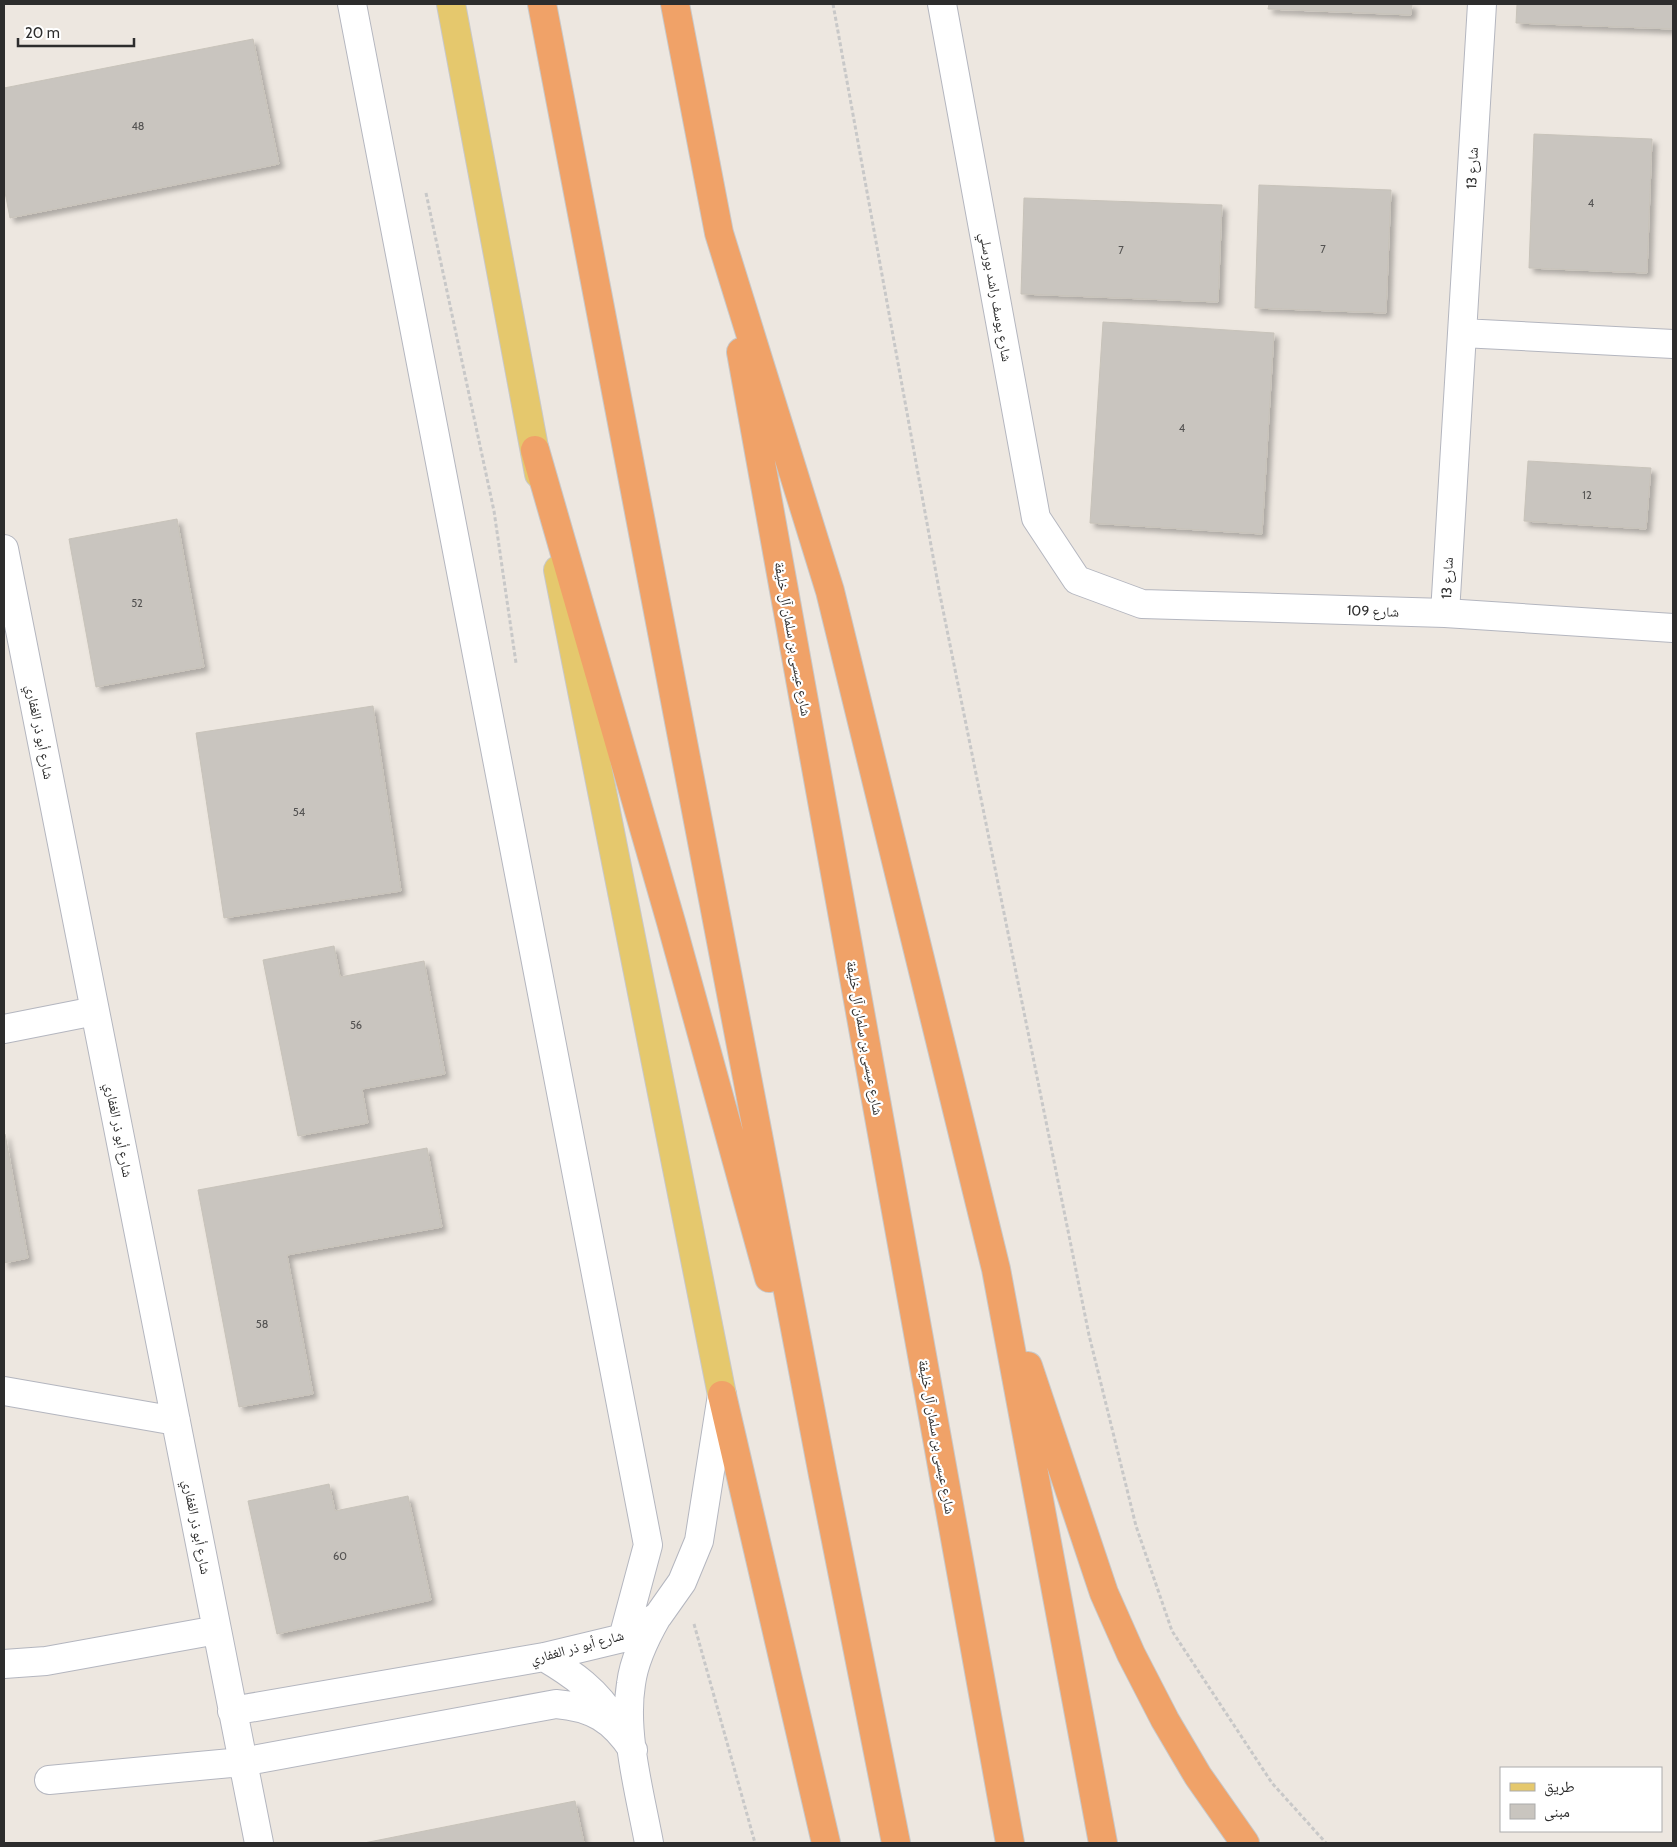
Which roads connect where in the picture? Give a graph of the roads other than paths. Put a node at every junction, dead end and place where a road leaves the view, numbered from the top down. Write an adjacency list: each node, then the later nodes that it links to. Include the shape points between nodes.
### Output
1 (352, 4): 25 (street, via 648,1545)
2 (451, 4): 10 (main road)
3 (542, 4): 22 (highway)
4 (675, 4): 7 (highway)
5 (942, 4): 12 (street, شارع يوسف راشد بورسلي, via 1036,518)
6 (1482, 4): 8 (street, شارع 13)
7 (719, 233): 18 (highway, via 830,591); 36 (highway, شارع عيسى بن سلمان آل خليفة)
8 (1462, 333): 9 (street); 14 (street, شارع 13)
9 (1673, 344)
10 (535, 450): 20 (main road); 22 (highway, via 668,913)
11 (4, 549): 13 (street, شارع أبو ذر الغفاري)
12 (1076, 580): 14 (street, شارع 109, via 1142,604)
13 (8, 587): 16 (street, شارع أبو ذر الغفاري)
14 (1445, 613): 15 (street, شارع 109)
15 (1673, 628)
16 (95, 1011): 17 (street); 21 (street, شارع أبو ذر الغفاري)
17 (4, 1029)
18 (996, 1269): 37 (highway); 38 (highway, via 1104,1593 1166,1720 1198,1776)
19 (4, 1391): 21 (street)
20 (722, 1395): 23 (street, شارع أبو ذر الغفاري, via 699,1541 682,1582); 34 (highway)
21 (176, 1421): 24 (street, شارع أبو ذر الغفاري)
22 (823, 1475): 35 (highway)
23 (658, 1616): 25 (street, شارع أبو ذر الغفاري); 29 (street, via 646,1637 631,1682)
24 (217, 1630): 27 (street, via 46,1661); 28 (street, شارع أبو ذر الغفاري)
25 (623, 1638): 26 (street, شارع أبو ذر الغفاري)
26 (544, 1657): 28 (street, شارع أبو ذر الغفاري); 29 (street, via 590,1688)
27 (4, 1664)
28 (232, 1711): 30 (street, شارع أبو ذر الغفاري)
29 (627, 1742): 30 (street, via 608,1720 592,1711 556,1704); 33 (street)
30 (242, 1762): 31 (street); 32 (street, شارع أبو ذر الغفاري)
31 (49, 1780)
32 (259, 1843)
33 (649, 1843)
34 (826, 1843)
35 (896, 1843)
36 (1010, 1843)
37 (1103, 1843)
38 (1245, 1843)

